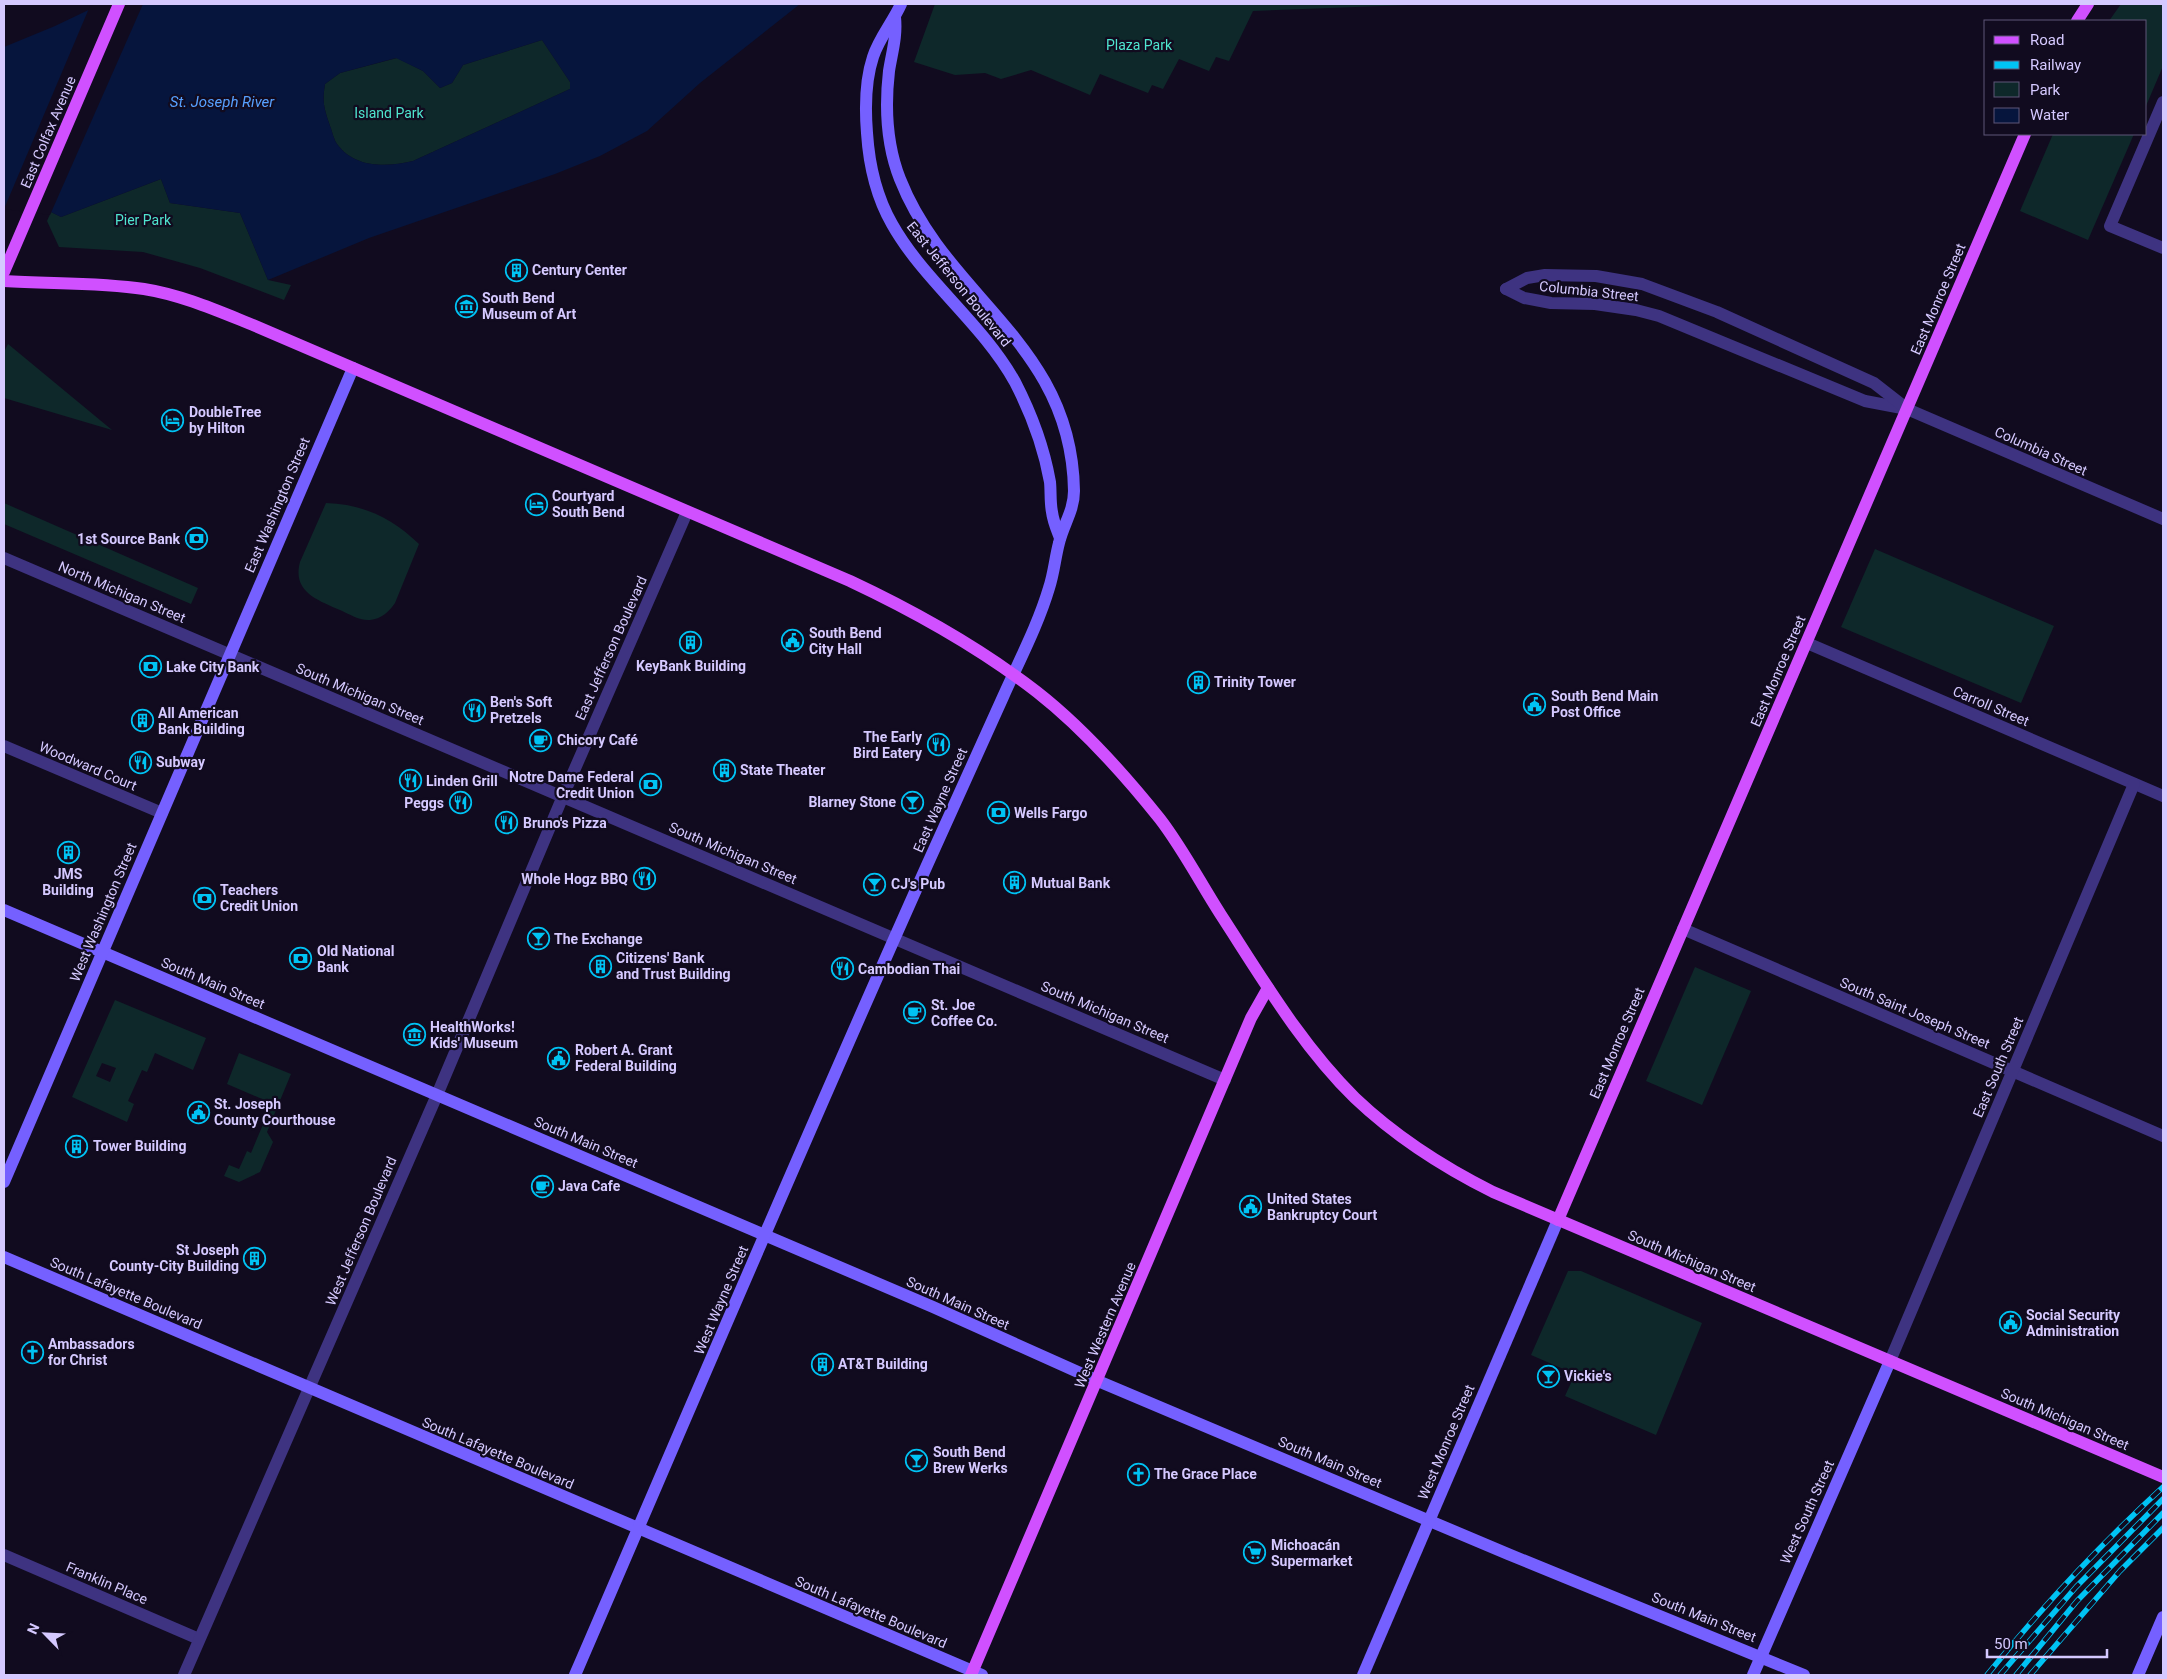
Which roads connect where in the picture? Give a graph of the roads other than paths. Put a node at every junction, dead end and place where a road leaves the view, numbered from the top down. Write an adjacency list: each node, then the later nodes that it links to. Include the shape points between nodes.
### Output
1 (119, 4): 9 (main road, East Colfax Avenue)
2 (901, 4): 4 (street, East Jefferson Boulevard)
3 (2088, 4): 5 (main road)
4 (895, 17): 15 (street, East Jefferson Boulevard, via 897,38 890,65 887,112 899,177 938,247 1028,352 1053,394 1071,457 1074,495 1071,515); 15 (street, East Jefferson Boulevard, via 873,56 868,82 867,132 875,185 892,224 907,247 995,351 1014,382 1044,453 1052,514)
5 (2079, 20)
6 (2163, 102): 8 (street, via 2110,226)
7 (2025, 135): 12 (main road, East Monroe Street)
8 (2163, 248)
9 (4, 272)
10 (4, 281): 11 (main road, South Michigan Street, via 99,284 169,295 253,325)
11 (352, 368): 13 (main road, South Michigan Street); 18 (street, East Washington Street)
12 (1908, 409): 12 (street, Columbia Street, via 1874,383 1716,312 1642,284 1596,276 1545,275 1527,278 1506,289 1524,298 1551,303 1595,304 1659,316 1865,401); 14 (street, Columbia Street); 17 (main road, East Monroe Street)
13 (687, 512): 19 (main road, South Michigan Street, via 887,599 950,633); 22 (street, East Jefferson Boulevard)
14 (2163, 519)
15 (1060, 538): 19 (street, East Jefferson Boulevard, via 1050,587)
16 (4, 558): 18 (street, North Michigan Street)
17 (1807, 643): 21 (street, Carroll Street); 26 (main road, East Monroe Street)
18 (229, 654): 22 (street, South Michigan Street); 24 (street, West Washington Street)
19 (1013, 675): 27 (street, East Wayne Street); 29 (main road, South Michigan Street, via 1058,709 1090,740 1162,821)
20 (4, 746): 24 (street, Woodward Court)
21 (2134, 784): 23 (street, Carroll Street); 30 (street, East South Street)
22 (563, 796): 27 (street, South Michigan Street); 32 (street, West Jefferson Boulevard)
23 (2163, 796)
24 (162, 813): 28 (street, West Washington Street)
25 (4, 910): 28 (street, South Main Street)
26 (1683, 929): 30 (street, South Saint Joseph Street); 35 (main road, East Monroe Street)
27 (895, 938): 31 (street, South Michigan Street); 36 (street, West Wayne Street)
28 (102, 952): 32 (street, South Main Street); 34 (street, West Washington Street)
29 (1268, 988): 31 (main road, West Western Avenue, via 1251,1018); 35 (main road, South Michigan Street, via 1305,1040 1354,1096 1384,1124 1472,1182)
30 (2012, 1071): 33 (street, South Saint Joseph Street); 38 (street, East South Street)
31 (1225, 1080): 39 (main road, West Western Avenue)
32 (437, 1095): 36 (street, South Main Street); 40 (street, West Jefferson Boulevard)
33 (2163, 1136)
34 (4, 1182)
35 (1558, 1220): 38 (main road, South Michigan Street); 42 (street, West Monroe Street)
36 (765, 1236): 39 (street, South Main Street); 43 (street, West Wayne Street)
37 (4, 1257): 40 (street, South Lafayette Boulevard)
38 (1890, 1361): 41 (main road, South Michigan Street); 47 (street, West South Street)
39 (1098, 1380): 42 (street, South Main Street); 48 (main road, West Western Avenue)
40 (309, 1388): 43 (street, South Lafayette Boulevard); 46 (street, West Jefferson Boulevard)
41 (2163, 1477)
42 (1429, 1520): 47 (street, South Main Street); 51 (street, West Monroe Street)
43 (638, 1529): 48 (street, South Lafayette Boulevard); 50 (street, West Wayne Street)
44 (4, 1555): 46 (street, Franklin Place)
45 (2163, 1617): 54 (street)
46 (199, 1639): 49 (street, West Jefferson Boulevard)
47 (1761, 1657): 52 (street, West South Street); 53 (street, South Main Street)
48 (975, 1674)
49 (184, 1675)
50 (575, 1675)
51 (1363, 1675)
52 (1753, 1675)
53 (1804, 1675)
54 (2138, 1675)

